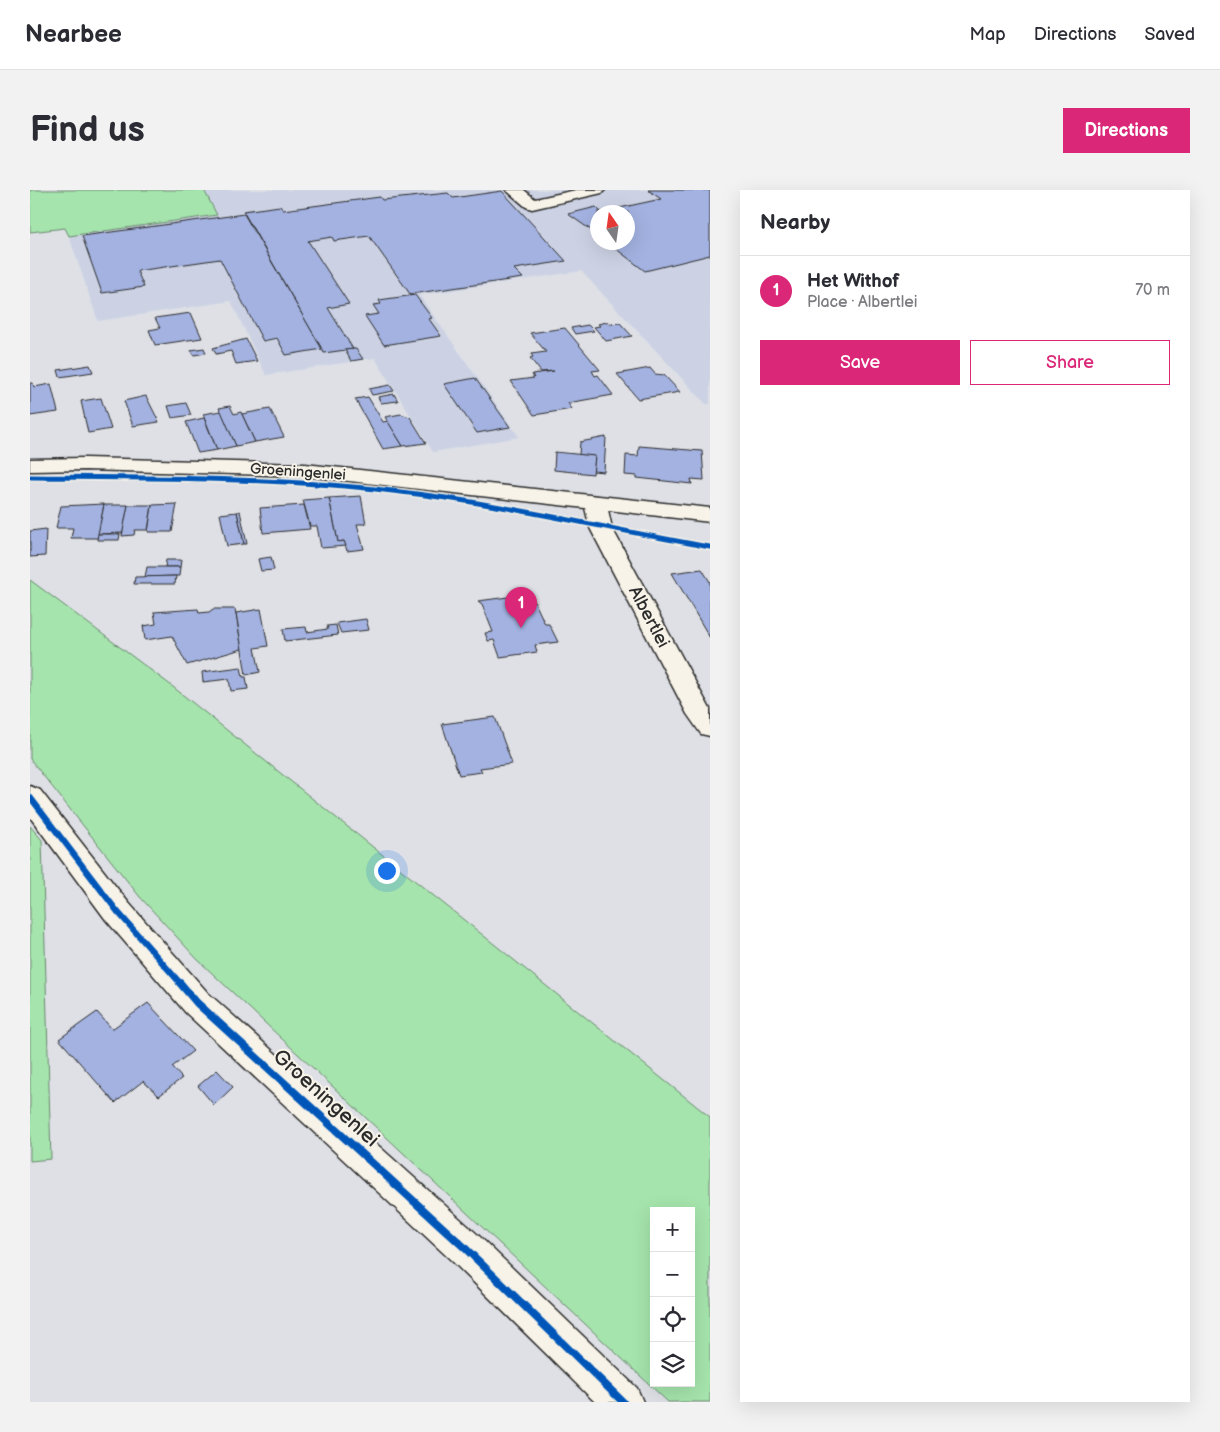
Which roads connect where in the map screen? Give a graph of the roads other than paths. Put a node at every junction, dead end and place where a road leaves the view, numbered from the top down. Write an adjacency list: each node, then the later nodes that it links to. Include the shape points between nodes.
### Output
1 (514, 190): 2 (street, via 532,204)
2 (597, 190)
3 (30, 465): 4 (street, Groeningenlei, via 305,470)
4 (595, 503): 5 (street, Groeningenlei); 6 (street, Groeningenlei); 7 (street, Albertlei, via 601,528 700,714)
5 (710, 515)
6 (710, 535)
7 (710, 726)
8 (30, 797): 9 (street, Groeningenlei, via 117,911 197,1003 464,1247)
9 (623, 1402)

